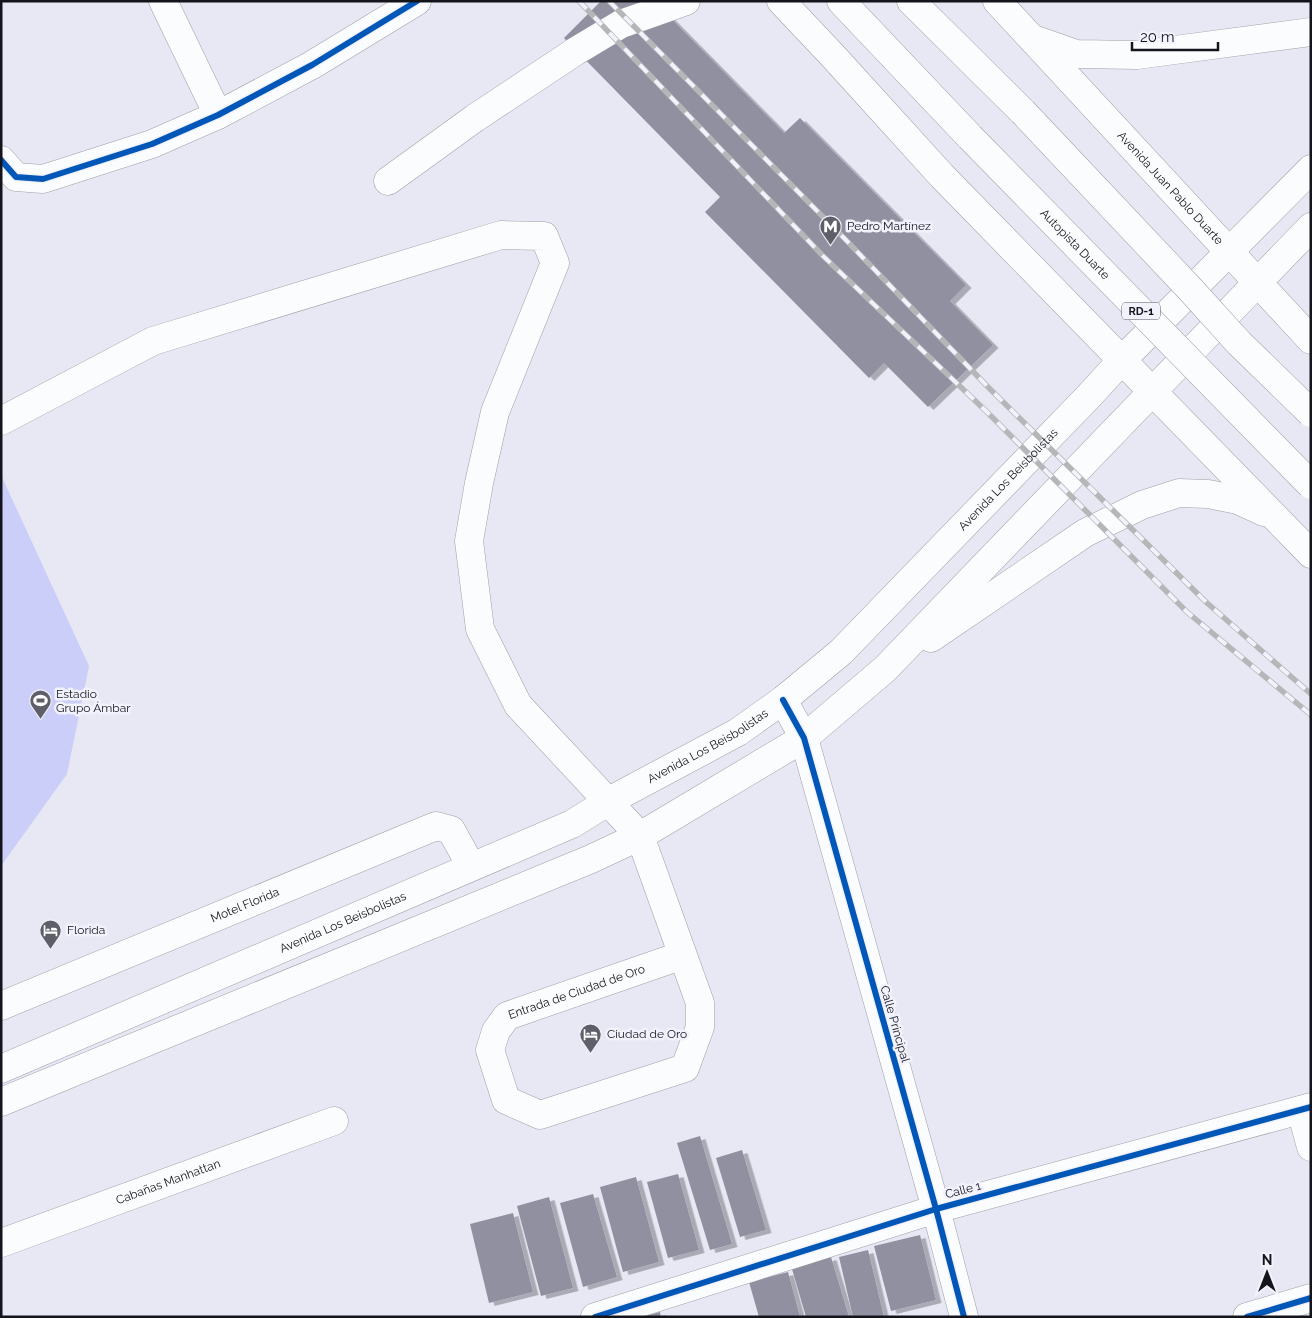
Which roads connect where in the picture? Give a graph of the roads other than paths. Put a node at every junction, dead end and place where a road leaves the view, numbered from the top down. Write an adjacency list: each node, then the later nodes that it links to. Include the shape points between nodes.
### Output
1 (163, 1): 10 (main road)
2 (418, 1): 10 (main road, via 312,65)
3 (686, 1): 13 (main road, via 621,24 576,51)
4 (781, 1): 18 (main road, via 942,176)
5 (841, 1): 22 (main road, Autopista Duarte / RD-1, bridge)
6 (911, 1): 20 (main road, bridge, via 1023,112 1239,343)
7 (1004, 4): 9 (main road)
8 (1311, 32): 9 (main road, via 1137,55 1076,54)
9 (1029, 37): 15 (main road, Avenida Juan Pablo Duarte)
10 (218, 115): 11 (main road, via 152,144 43,180 16,177)
11 (1, 160)
12 (1311, 169): 15 (main road, Avenida Los Beisbolistas)
13 (388, 181)
14 (1311, 227): 16 (main road)
15 (1228, 252): 16 (main road, Avenida Juan Pablo Duarte); 18 (main road, Avenida Los Beisbolistas)
16 (1257, 282): 17 (main road, Avenida Juan Pablo Duarte); 19 (main road)
17 (1311, 340)
18 (1122, 360): 19 (main road); 26 (main road, Avenida Los Beisbolistas, via 842,652)
19 (1153, 392): 23 (main road); 25 (main road)
20 (1311, 413)
21 (1, 421): 28 (main road, via 153,341 501,235 544,236 555,263 495,412 469,541 480,629 518,705)
22 (1311, 484)
23 (1275, 517): 24 (main road); 25 (main road, via 1238,500 1208,494 1179,493 1142,505 1085,533)
24 (1311, 554)
25 (885, 669): 27 (main road)
26 (783, 700): 27 (main road, Calle Principal); 28 (main road, Avenida Los Beisbolistas, via 738,732)
27 (804, 738): 29 (main road); 38 (main road, Calle Principal)
28 (609, 802): 29 (main road); 30 (main road, Avenida Los Beisbolistas, via 572,824)
29 (640, 836): 31 (main road, Entrada de Ciudad de Oro); 34 (main road, via 591,860)
30 (471, 866): 32 (main road, Motel Florida, via 451,830 436,826); 33 (main road, Avenida Los Beisbolistas)
31 (683, 955): 31 (main road, Entrada de Ciudad de Oro, via 700,1003 700,1027 685,1068 540,1115 506,1100 490,1050 496,1031 508,1016)
32 (1, 1006)
33 (1, 1069)
34 (1, 1102)
35 (1306, 1108): 37 (main road); 38 (main road, Calle 1)
36 (334, 1121): 39 (main road, Cabañas Manhattan)
37 (1311, 1147)
38 (936, 1210): 41 (main road, Calle 1); 42 (main road, Calle Principal)
39 (1, 1243)
40 (1311, 1298): 43 (main road)
41 (595, 1317)
42 (964, 1317)
43 (1246, 1317)

